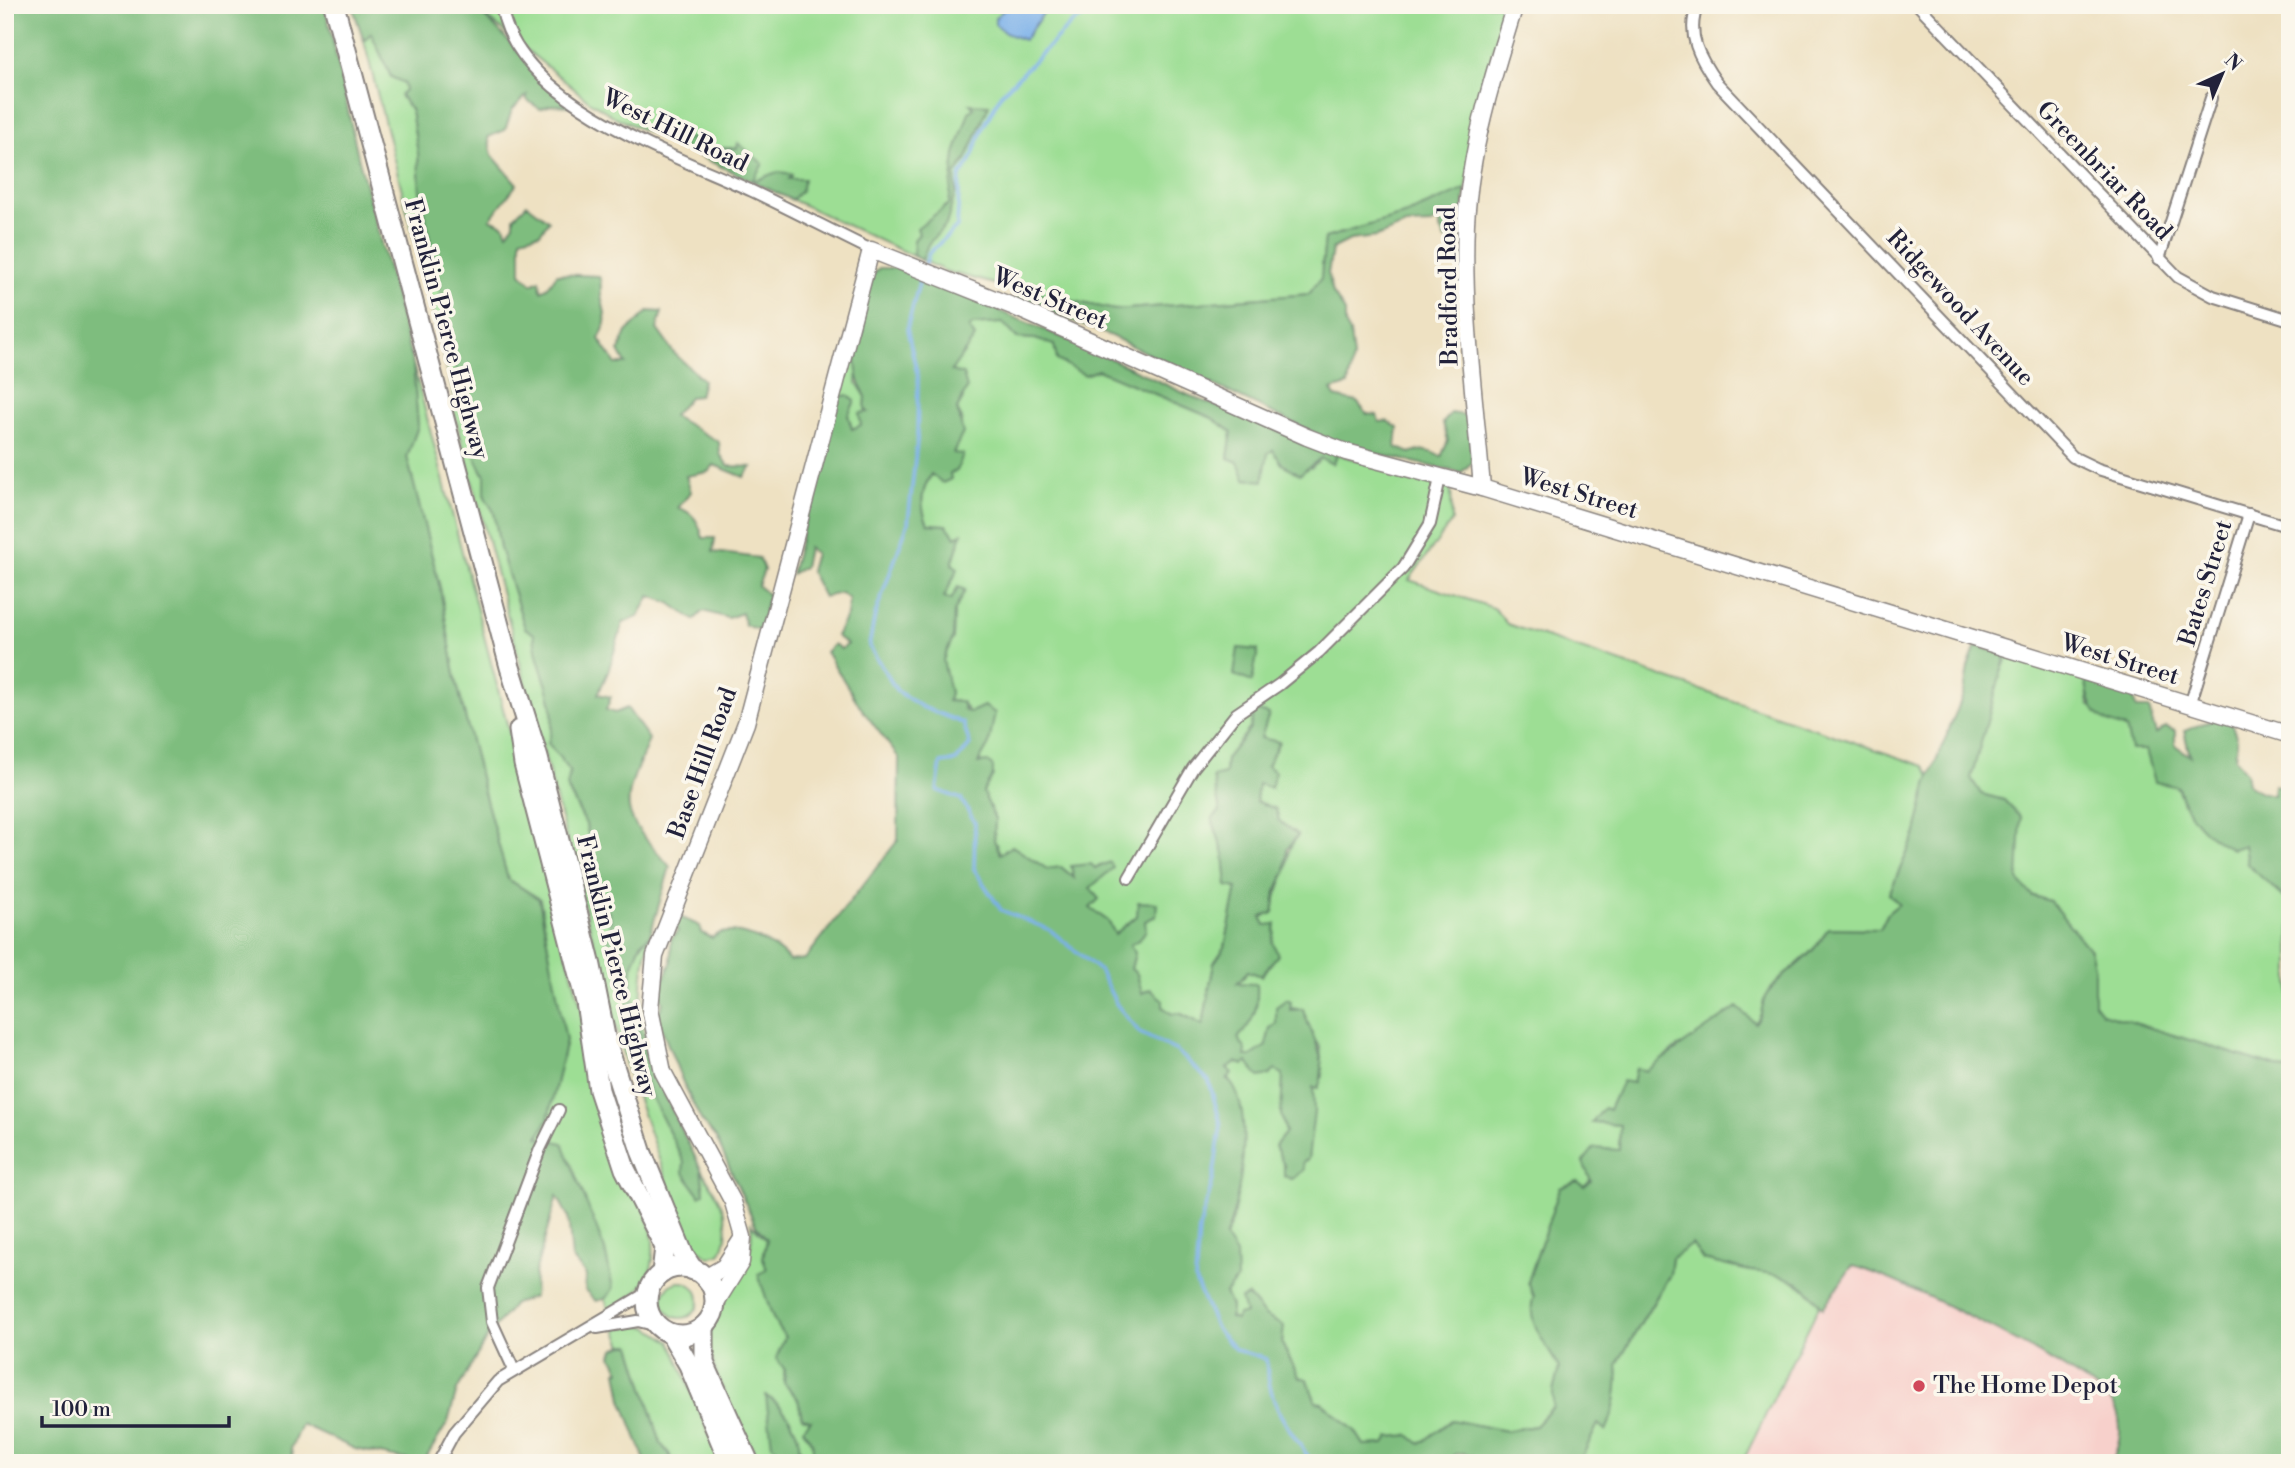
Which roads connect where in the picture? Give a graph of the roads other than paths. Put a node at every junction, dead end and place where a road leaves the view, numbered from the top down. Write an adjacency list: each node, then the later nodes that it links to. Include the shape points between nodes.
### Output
1 (334, 5): 14 (highway, Franklin Pierce Highway)
2 (501, 5): 7 (street, West Hill Road, via 505,23 530,61 580,108 621,132)
3 (1515, 5): 11 (street, Bradford Road, via 1478,133 1466,221)
4 (1698, 5): 12 (street, Ridgewood Avenue, via 1694,41 1717,83 2073,457 2098,469)
5 (1918, 5): 8 (street, Greenbriar Road)
6 (2211, 98): 8 (street)
7 (871, 250): 10 (street, West Street, via 1025,312 1307,437); 19 (street, Base Hill Road, via 746,723 655,956 650,1009 663,1072 733,1202)
8 (2160, 259): 9 (street, Greenbriar Road, via 2178,277 2213,296)
9 (2290, 320)
10 (1440, 478): 11 (street, West Street); 17 (street, via 1430,524 1403,568 1319,652 1236,713 1192,768)
11 (1482, 488): 15 (street, West Street)
12 (2249, 514): 13 (street, Ridgewood Avenue); 15 (street, Bates Street)
13 (2290, 527)
14 (510, 667): 20 (highway, Franklin Pierce Highway, via 524,764 586,1002 599,1090 625,1169 665,1247); 21 (highway, Franklin Pierce Highway, via 538,758 606,1041 641,1151 684,1256)
15 (2190, 705): 16 (street, West Street)
16 (2290, 735)
17 (1129, 878)
18 (559, 1110): 27 (street, via 488,1288 492,1322)
19 (743, 1237): 21 (street, via 723,1267); 23 (street, Base Hill Road, via 741,1262)
20 (662, 1273): 21 (highway, via 679,1267); 22 (highway)
21 (699, 1274): 23 (highway, via 713,1289)
22 (649, 1292): 25 (highway, via 647,1306); 26 (street)
23 (715, 1304): 24 (highway)
24 (704, 1326): 25 (highway, via 691,1334); 30 (highway, via 704,1363)
25 (664, 1330): 26 (street, via 626,1321); 29 (highway, via 689,1365)
26 (584, 1332): 27 (street)
27 (514, 1370): 28 (street, via 475,1405)
28 (438, 1463)
29 (730, 1463)
30 (749, 1463)

